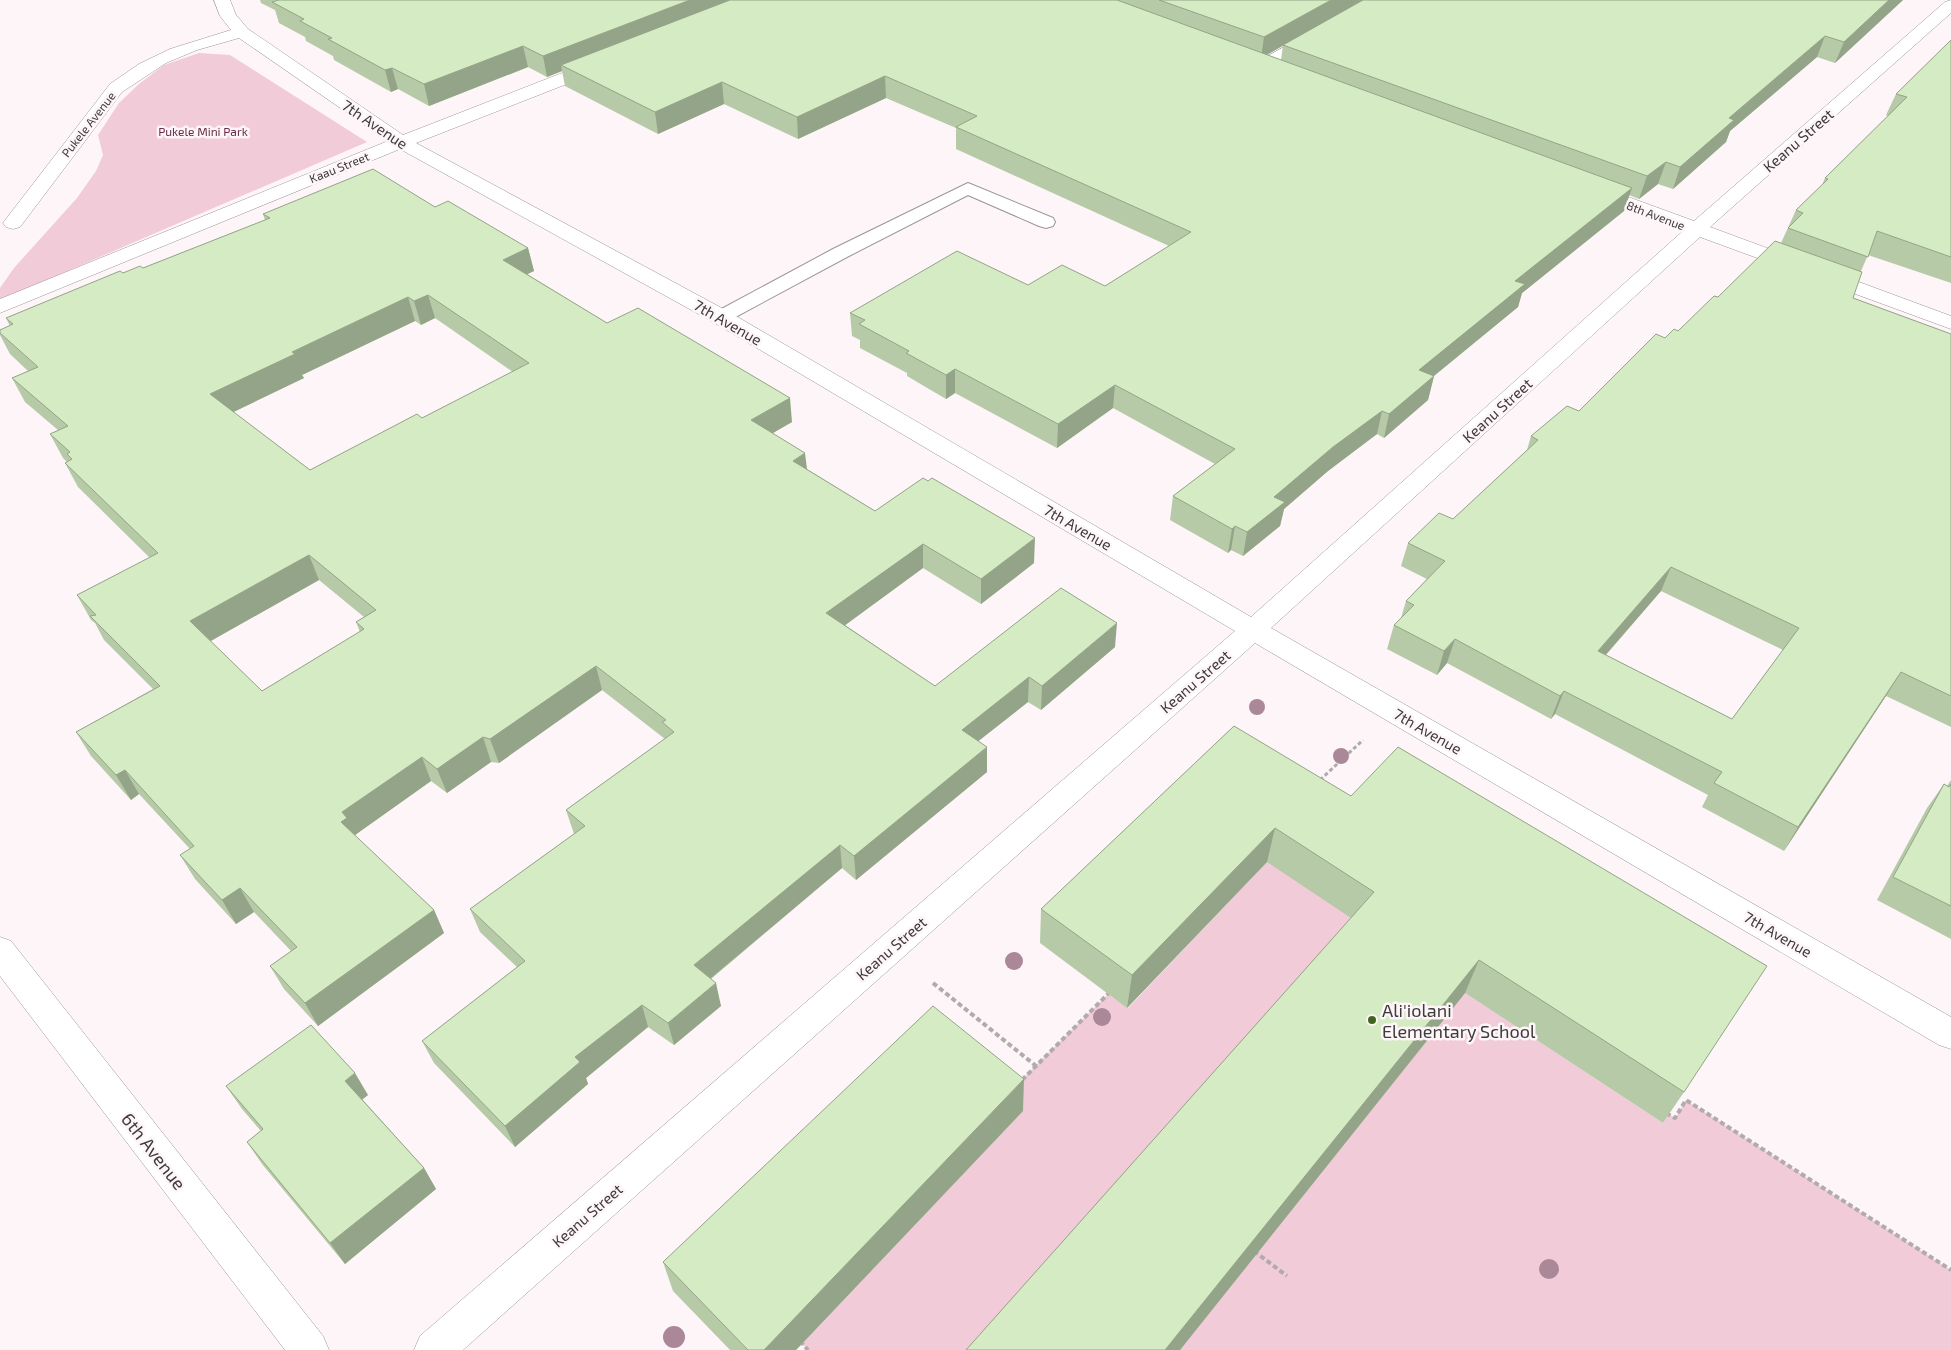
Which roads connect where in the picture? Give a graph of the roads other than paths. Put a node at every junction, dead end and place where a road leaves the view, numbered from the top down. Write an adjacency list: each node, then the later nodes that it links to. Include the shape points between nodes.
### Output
1 (222, 0): 4 (street, 7th Avenue, via 228,16)
2 (1380, 0): 7 (street)
3 (1951, 5): 13 (street, Keanu Street)
4 (242, 32): 9 (street, 7th Avenue); 12 (street, Pukele Avenue, via 212,39 156,60 135,72 101,105)
5 (619, 57): 9 (street, Kaau Street)
6 (1245, 59): 7 (street)
7 (1263, 66): 8 (street)
8 (1282, 73)
9 (401, 142): 14 (street, Kaau Street); 15 (street, 7th Avenue)
10 (1576, 185): 13 (street, 8th Avenue)
11 (1046, 222): 15 (lane, via 968,188)
12 (13, 223)
13 (1696, 230): 16 (street, 8th Avenue); 17 (street, Keanu Street)
14 (0, 307)
15 (721, 317): 17 (street, 7th Avenue)
16 (1951, 323)
17 (1253, 630): 19 (street, 7th Avenue); 21 (street, Keanu Street)
18 (0, 951): 20 (street, 6th Avenue)
19 (1951, 1034)
20 (309, 1350)
21 (434, 1350)

